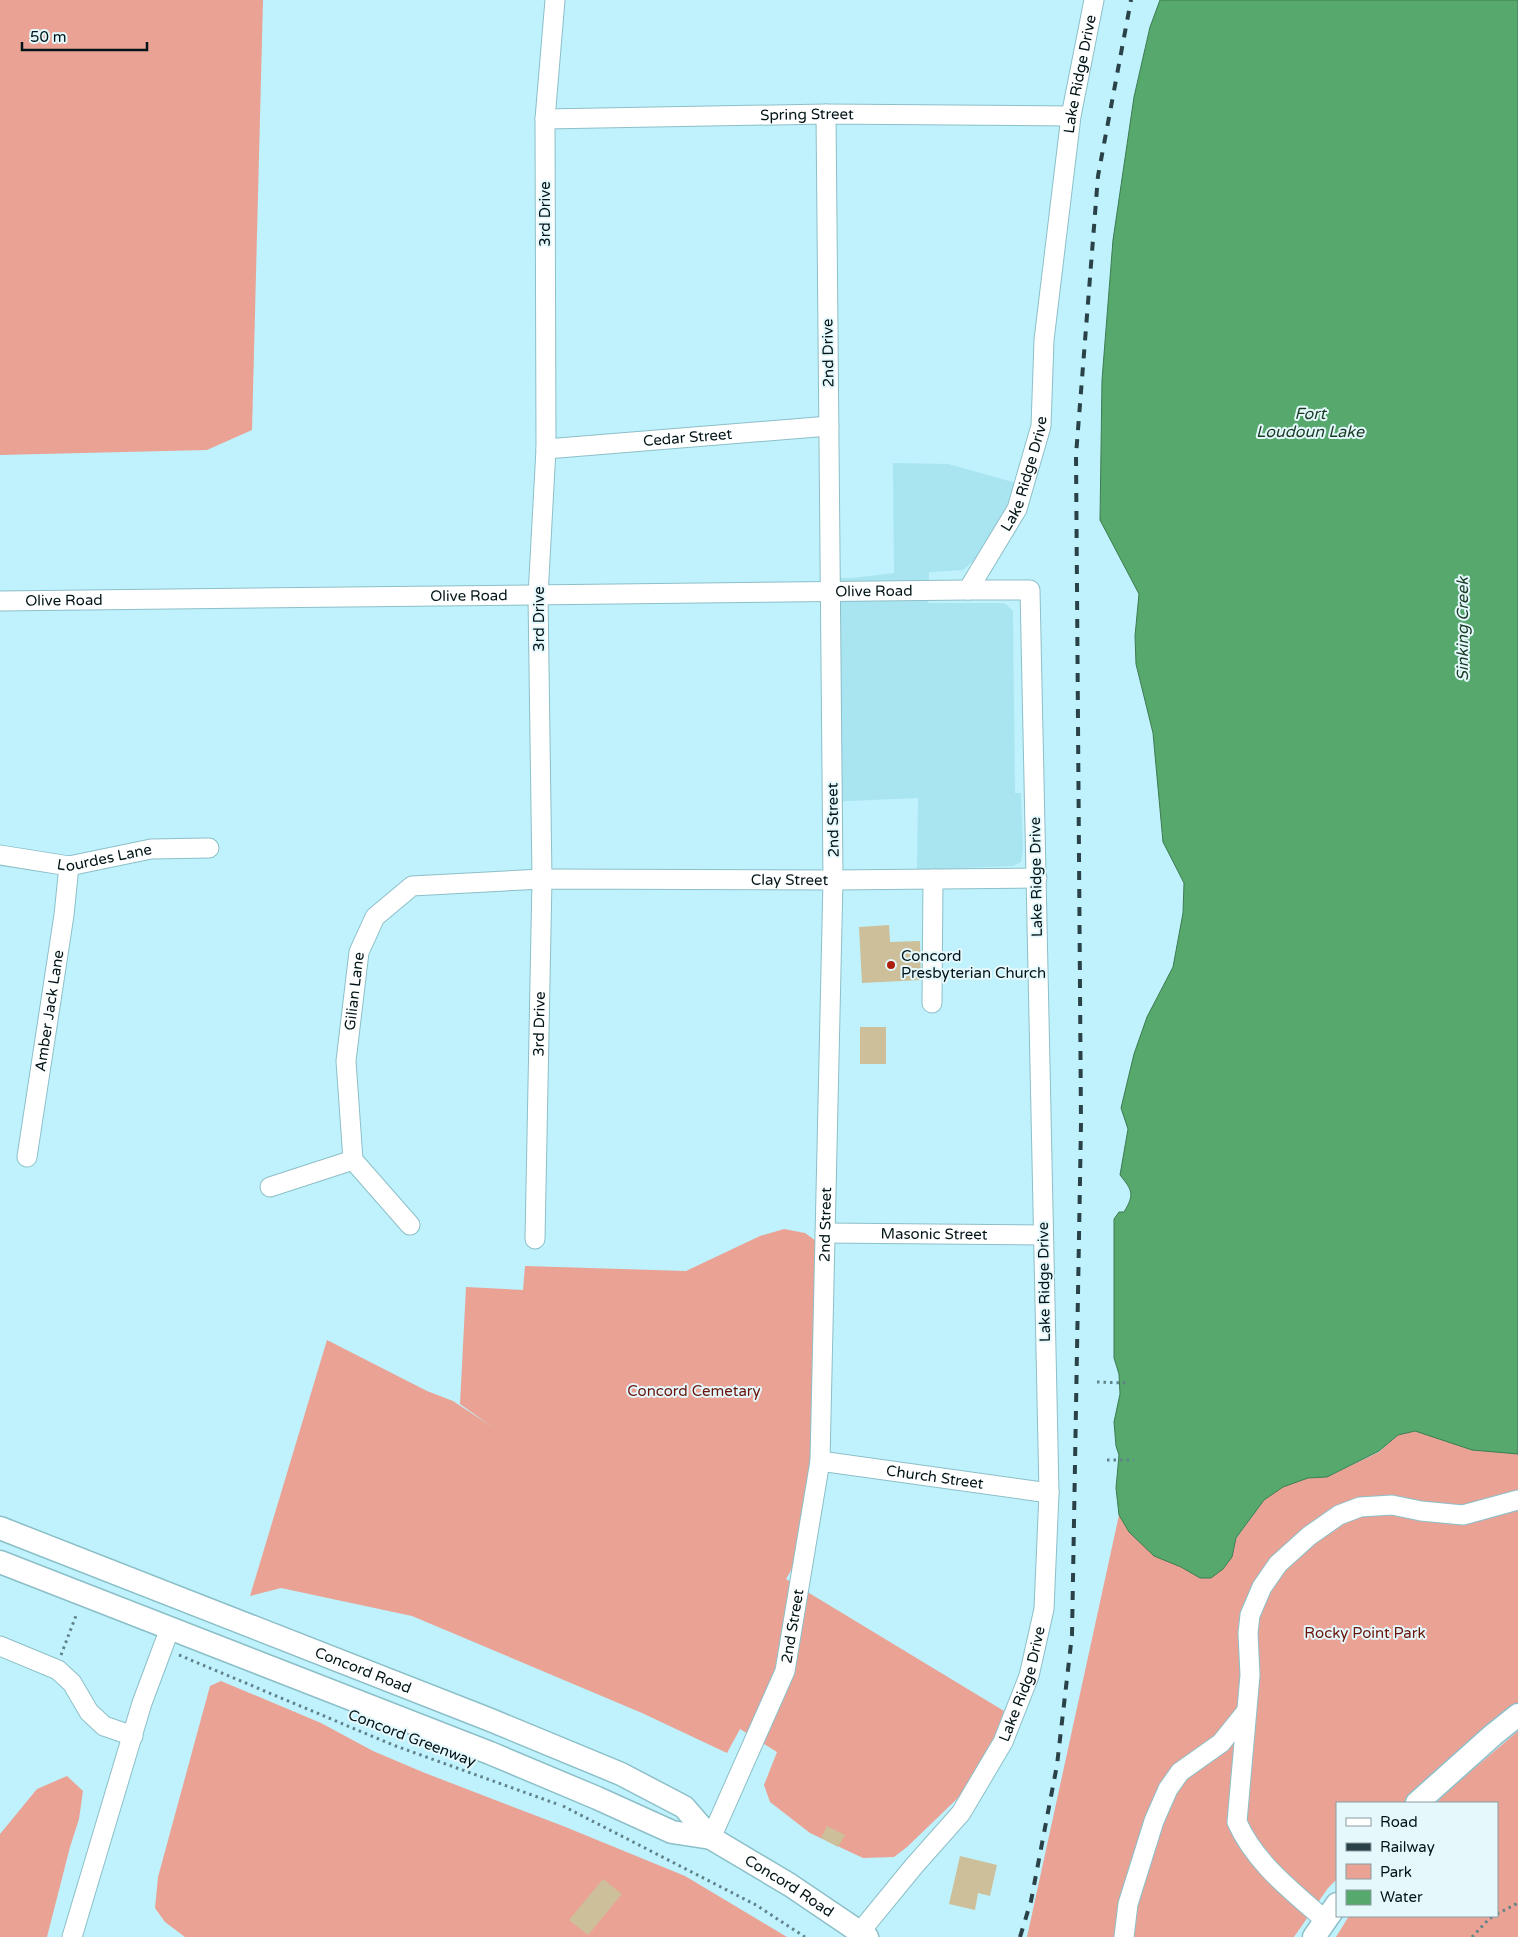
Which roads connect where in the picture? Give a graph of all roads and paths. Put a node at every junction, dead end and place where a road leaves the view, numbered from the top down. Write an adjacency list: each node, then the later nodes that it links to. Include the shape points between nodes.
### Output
1 (555, 0): 5 (street, 3rd Drive)
2 (1094, 0): 4 (street, Lake Ridge Drive)
3 (826, 114): 4 (street, Spring Street); 5 (street, Spring Street); 6 (street, 2nd Drive)
4 (1071, 116): 8 (street, Lake Ridge Drive, via 1044,340 1041,426 1017,509)
5 (545, 119): 7 (street, 3rd Drive)
6 (829, 426): 7 (street, Cedar Street); 9 (street, 2nd Drive)
7 (546, 448): 10 (street, 3rd Drive)
8 (968, 590): 9 (street, Olive Road); 15 (street, Lake Ridge Drive, via 1030,590)
9 (831, 593): 10 (street, Olive Road); 18 (street, 2nd Street)
10 (538, 596): 11 (street, Olive Road); 16 (street, 3rd Drive)
11 (0, 601)
12 (209, 848): 14 (street, Lourdes Lane, via 151,850)
13 (0, 855): 14 (street, Lourdes Lane)
14 (69, 866): 20 (street, Amber Jack Lane)
15 (1037, 878): 17 (street, Clay Street); 25 (street, Lake Ridge Drive)
16 (542, 879): 18 (street, Clay Street); 21 (street, Gilian Lane, via 412,886 374,917 359,952 346,1061); 26 (street, 3rd Drive)
17 (933, 879): 18 (street, Clay Street); 19 (street)
18 (833, 880): 24 (street, 2nd Street)
19 (932, 1003)
20 (27, 1156)
21 (353, 1160): 22 (street); 23 (street)
22 (270, 1187)
23 (410, 1225)
24 (825, 1233): 25 (street, Masonic Street); 31 (street, 2nd Street)
25 (1043, 1235): 32 (street, Lake Ridge Drive)
26 (535, 1239)
27 (1098, 1382): 28 (path)
28 (1128, 1383)
29 (1107, 1460): 30 (path)
30 (1134, 1460)
31 (820, 1461): 32 (street, Church Street); 47 (street, 2nd Street, via 785,1671)
32 (1049, 1493): 52 (street, Lake Ridge Drive, via 1044,1609 1029,1676 1003,1742 961,1813 914,1866)
33 (1518, 1500): 43 (street, via 1463,1515 1392,1505 1360,1507 1339,1515 1309,1536 1278,1564 1262,1587 1250,1615)
34 (0, 1528): 36 (main road, Concord Road)
35 (0, 1562): 40 (main road, Concord Road)
36 (183, 1601): 40 (main road); 47 (main road, Concord Road, via 621,1774 684,1807)
37 (68, 1610): 38 (path)
38 (77, 1613): 39 (path); 42 (path)
39 (86, 1617)
40 (166, 1638): 45 (street); 47 (main road, Concord Road, via 490,1753 672,1832); 54 (path, Concord Greenway, via 393,1745 560,1805 756,1905)
41 (0, 1646): 42 (street)
42 (55, 1669): 45 (street, via 72,1684 89,1712 104,1726)
43 (1246, 1712): 51 (street, via 1237,1822 1256,1854 1273,1874); 55 (street, via 1221,1743 1180,1772 1168,1789 1154,1821 1128,1904)
44 (1518, 1715): 46 (main road)
45 (133, 1736): 53 (street)
46 (1418, 1802)
47 (711, 1838): 52 (main road, Concord Road, via 776,1876)
48 (1518, 1903): 49 (path)
49 (1498, 1913)
50 (1492, 1917): 56 (path)
51 (1325, 1921)
52 (863, 1934)
53 (72, 1937)
54 (806, 1937)
55 (1124, 1937)
56 (1472, 1937)

